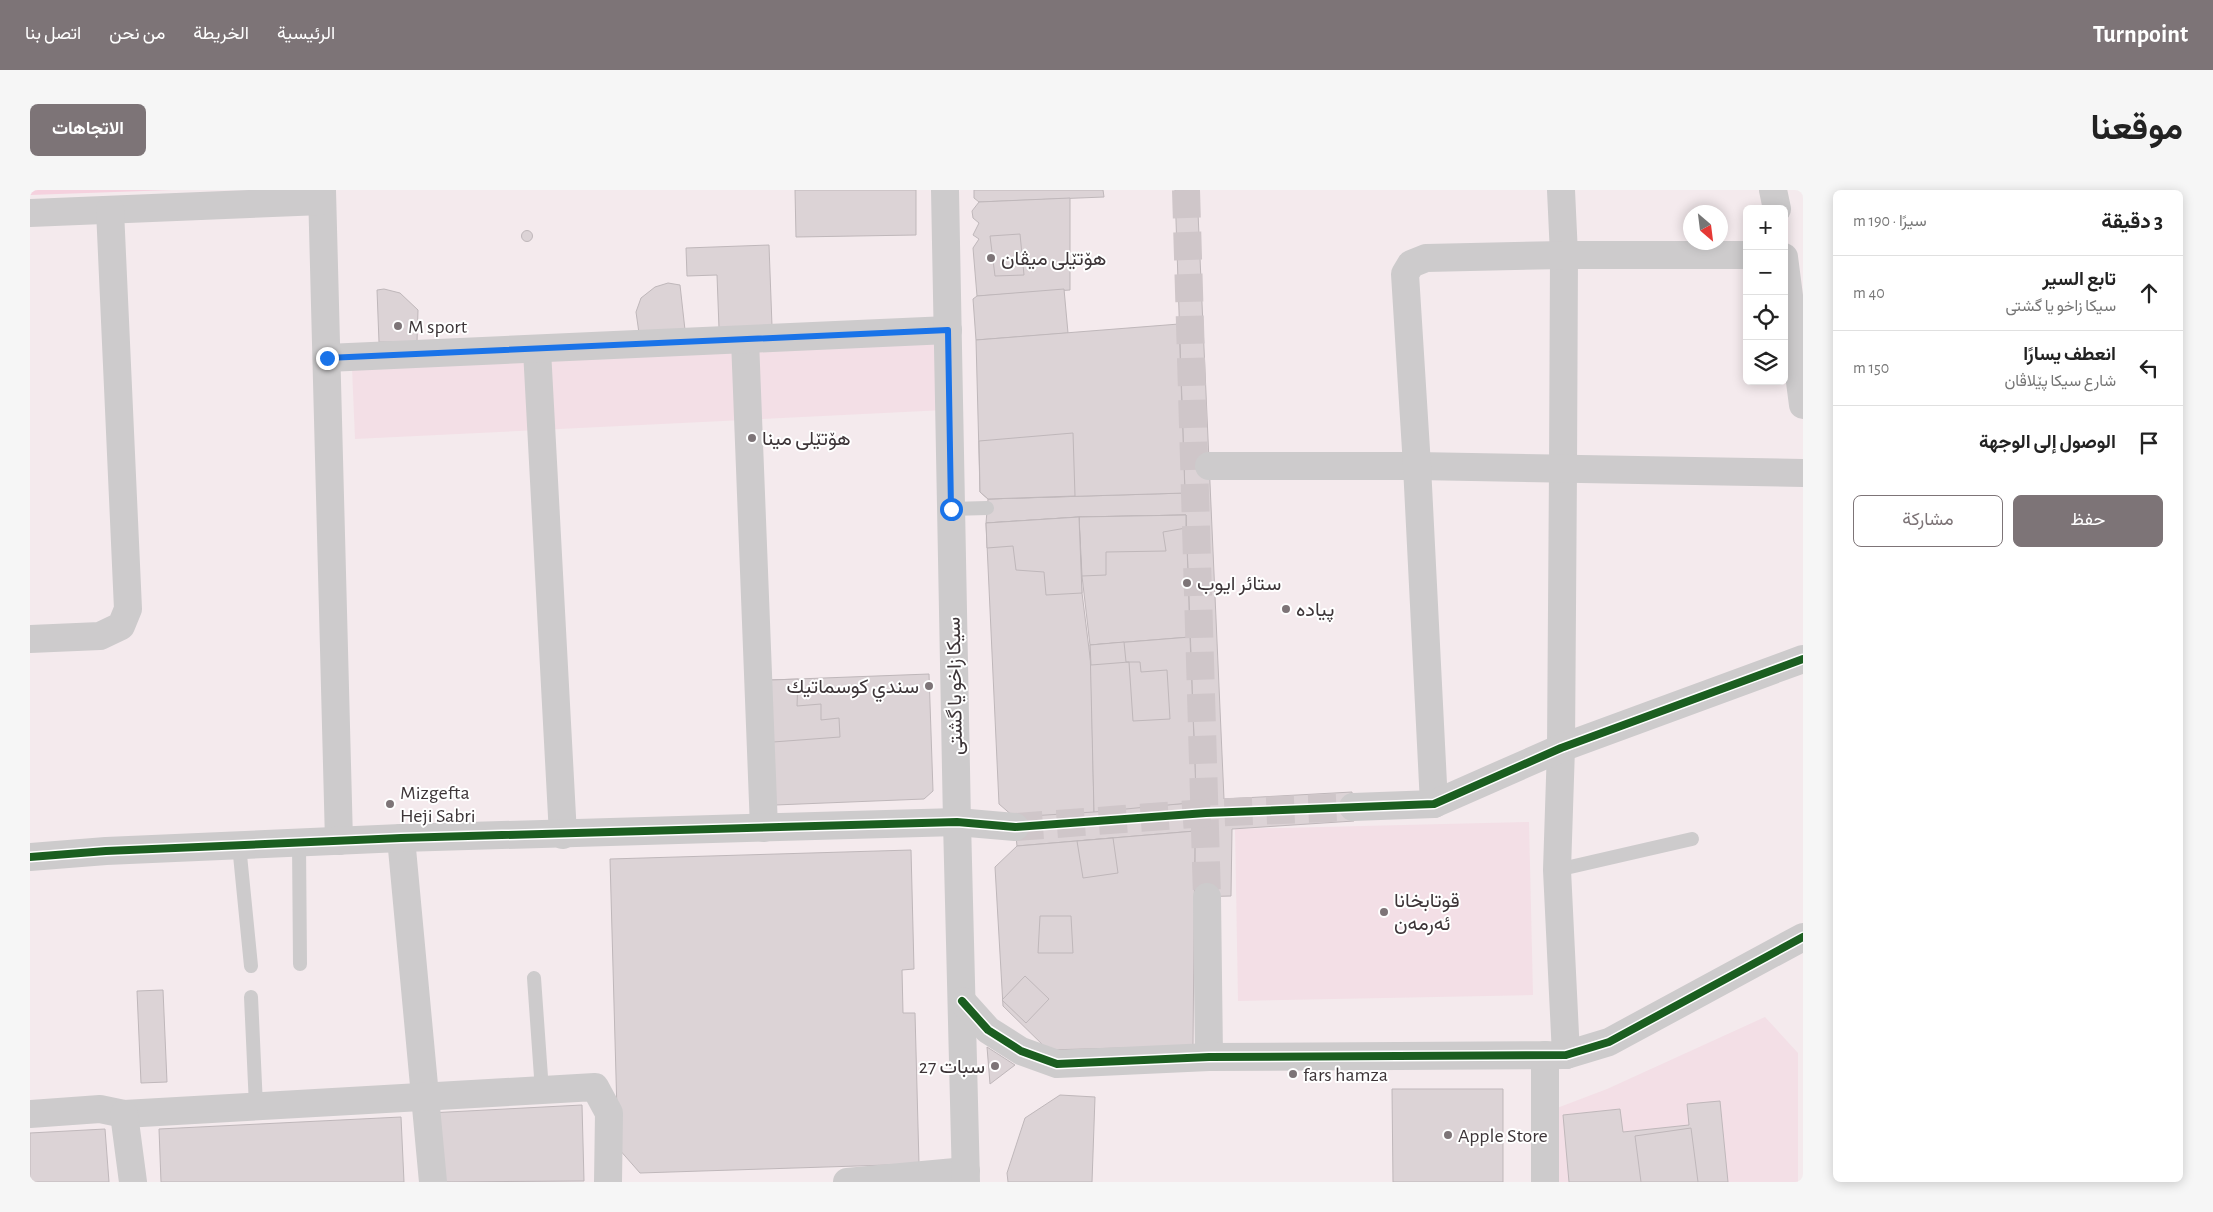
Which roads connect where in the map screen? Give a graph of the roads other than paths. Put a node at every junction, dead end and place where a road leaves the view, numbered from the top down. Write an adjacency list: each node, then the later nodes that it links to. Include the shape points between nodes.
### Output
1 (945, 190): 13 (street, سیکا زاخو یا گشتى)
2 (1562, 190): 8 (street)
3 (1774, 190): 5 (street)
4 (322, 195): 6 (street); 16 (street)
5 (1776, 205)
6 (110, 210): 7 (street); 24 (street, via 128,609 121,626 100,636)
7 (30, 213)
8 (1564, 254): 9 (street); 19 (street, via 1426,258 1412,264 1405,274); 20 (street)
9 (1743, 255)
10 (1803, 255): 11 (street)
11 (1788, 256)
12 (1788, 287): 17 (street)
13 (948, 330): 14 (street); 23 (street, سیکا زاخو یا گشتى)
14 (745, 340): 15 (street); 31 (street)
15 (537, 350): 16 (street); 32 (street)
16 (327, 358): 35 (street)
17 (1803, 405)
18 (1209, 466): 19 (street)
19 (1417, 466): 20 (street); 27 (street)
20 (1563, 468): 21 (street); 26 (street)
21 (1803, 473)
22 (987, 508): 23 (lane)
23 (951, 509): 29 (street, سیکا زاخو یا گشتى)
24 (30, 639)
25 (1803, 659): 26 (street)
26 (1561, 748): 27 (street); 39 (street)
27 (1434, 804): 28 (street)
28 (1353, 807)
29 (957, 822): 30 (street); 31 (street); 46 (street, سیکا زاخو یا گشتى)
30 (1015, 827)
31 (764, 828): 32 (street)
32 (563, 835): 33 (street)
33 (401, 838): 35 (street); 50 (street)
34 (1692, 839): 39 (lane)
35 (339, 841): 36 (street)
36 (299, 842): 37 (street); 42 (lane)
37 (239, 845): 38 (street); 43 (lane)
38 (30, 857)
39 (1557, 870): 47 (street)
40 (1207, 897): 48 (street)
41 (1803, 936): 47 (street, via 1609,1042)
42 (300, 964)
43 (251, 966)
44 (534, 978): 49 (lane)
45 (250, 997): 51 (lane)
46 (962, 1001): 48 (street, via 988,1030 1021,1051 1057,1064); 54 (street, سیکا زاخو یا گشتى)
47 (1555, 1055): 48 (street); 59 (street)
48 (1209, 1057)
49 (542, 1091): 50 (street); 57 (street, via 595,1087 609,1113)
50 (424, 1096): 51 (street); 56 (street)
51 (256, 1106): 53 (street)
52 (30, 1114): 53 (street, via 100,1109)
53 (124, 1114): 55 (street)
54 (966, 1177): 58 (street)
55 (133, 1182)
56 (432, 1182)
57 (608, 1182)
58 (847, 1182)
59 (1546, 1182)

